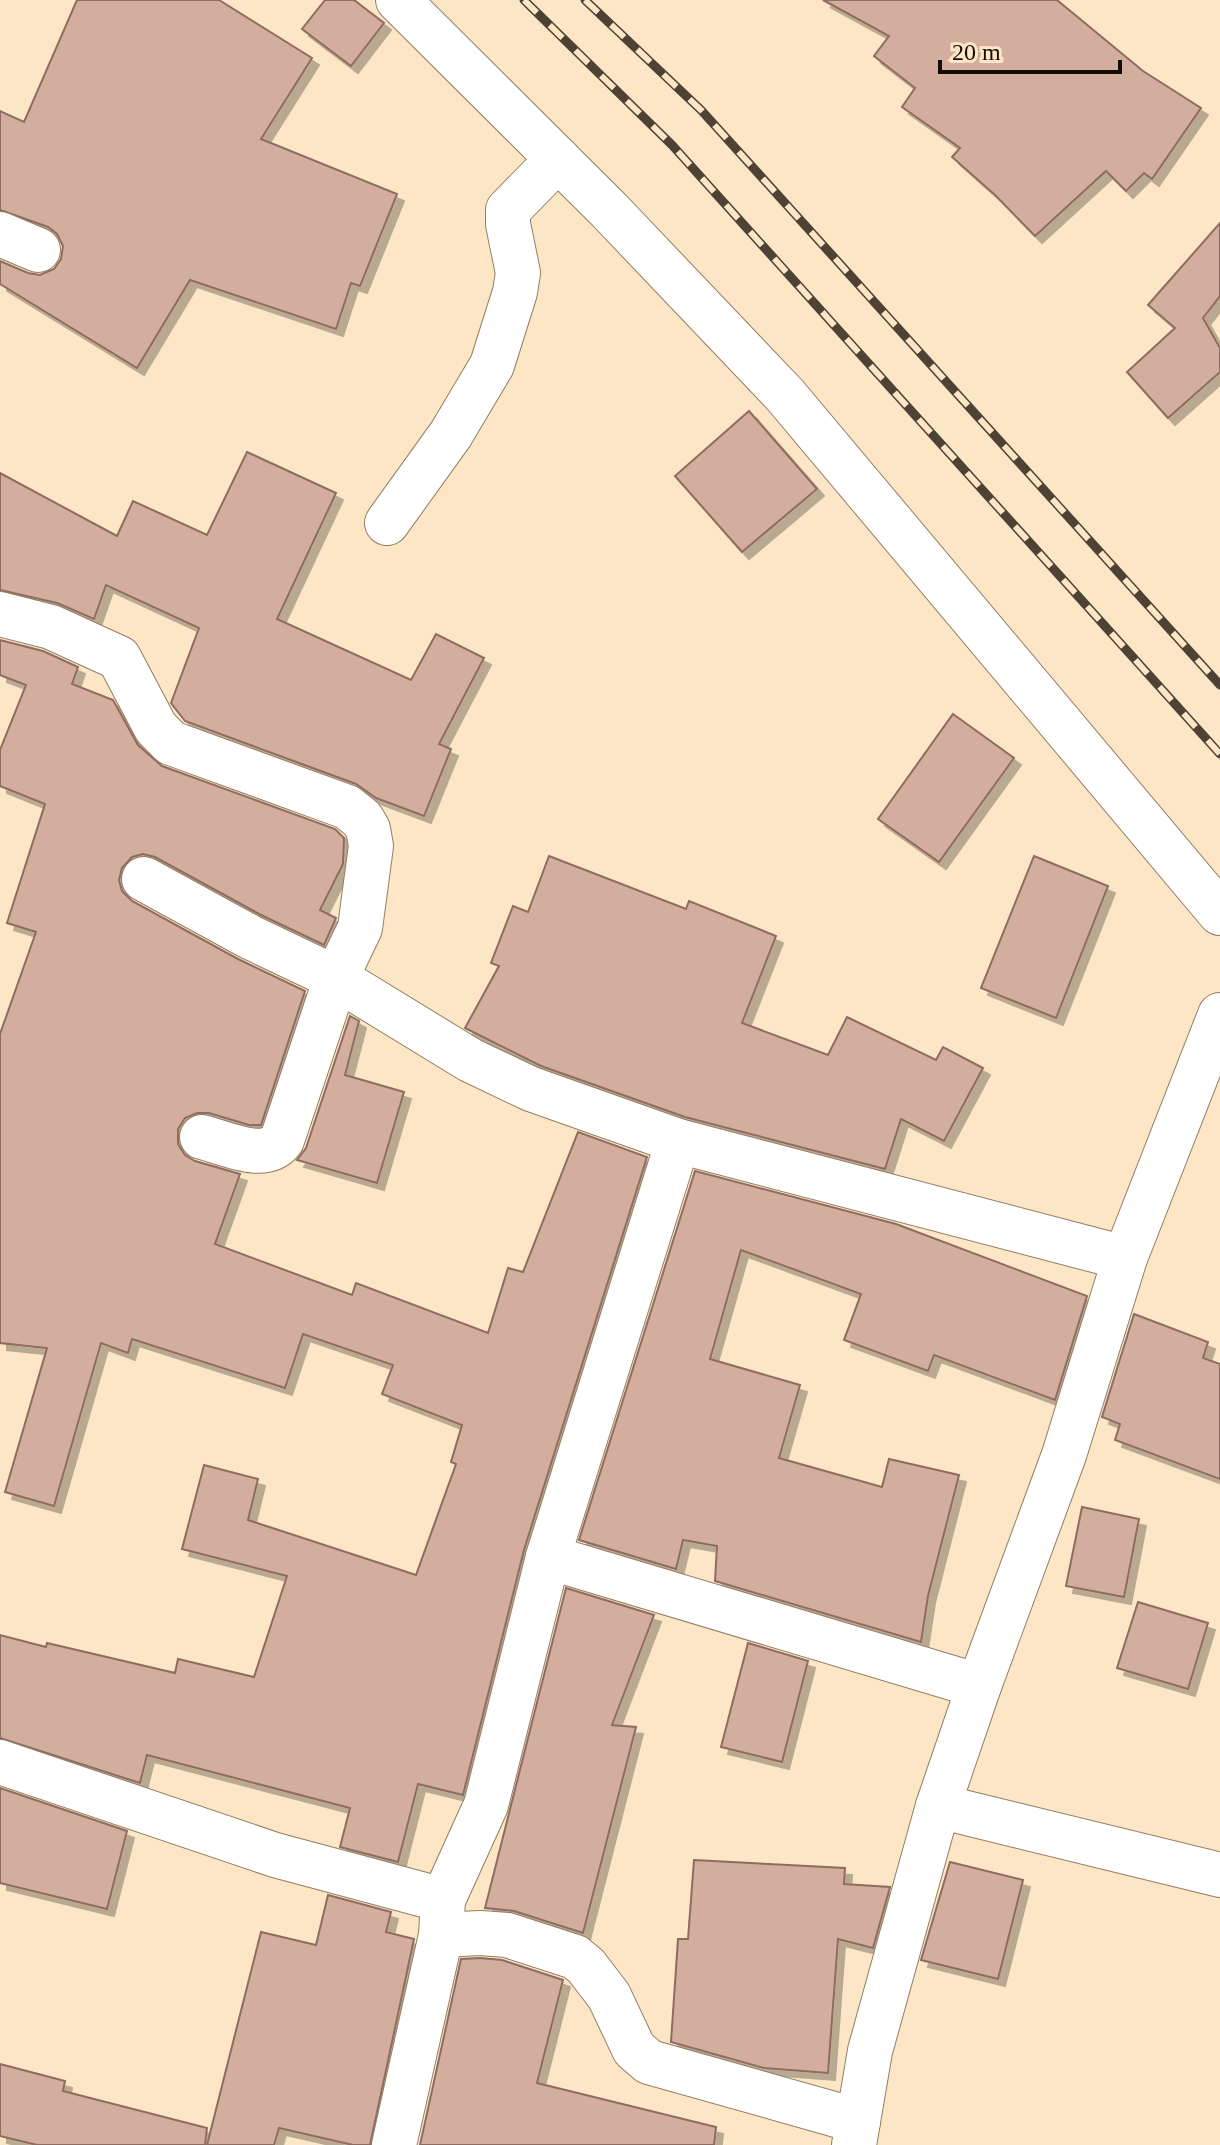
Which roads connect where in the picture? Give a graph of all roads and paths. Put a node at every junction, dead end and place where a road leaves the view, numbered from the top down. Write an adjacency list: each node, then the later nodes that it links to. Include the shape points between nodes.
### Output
1 (398, 0): 2 (street)
2 (558, 159): 3 (street, via 508,210 518,273 492,365 451,434); 6 (street, via 785,395)
3 (387, 523)
4 (0, 614): 7 (street, via 51,627 119,658 156,728 171,743 347,807 362,819 371,846 360,928)
5 (144, 879): 7 (street)
6 (1220, 913)
7 (336, 978): 9 (street, via 277,1148 262,1153); 10 (street, via 470,1060 531,1089)
8 (1220, 1015): 11 (street)
9 (202, 1137)
10 (678, 1141): 11 (street); 12 (street)
11 (1125, 1258): 13 (street, via 1064,1455)
12 (548, 1557): 13 (street); 17 (street, via 486,1805)
13 (979, 1686): 15 (street)
14 (0, 1762): 17 (street)
15 (938, 1806): 16 (street); 18 (street, via 870,2051)
16 (1220, 1875)
17 (442, 1918): 18 (street, via 575,1957 609,1996 634,2049 649,2062); 19 (street)
18 (856, 2133)
19 (394, 2145)

